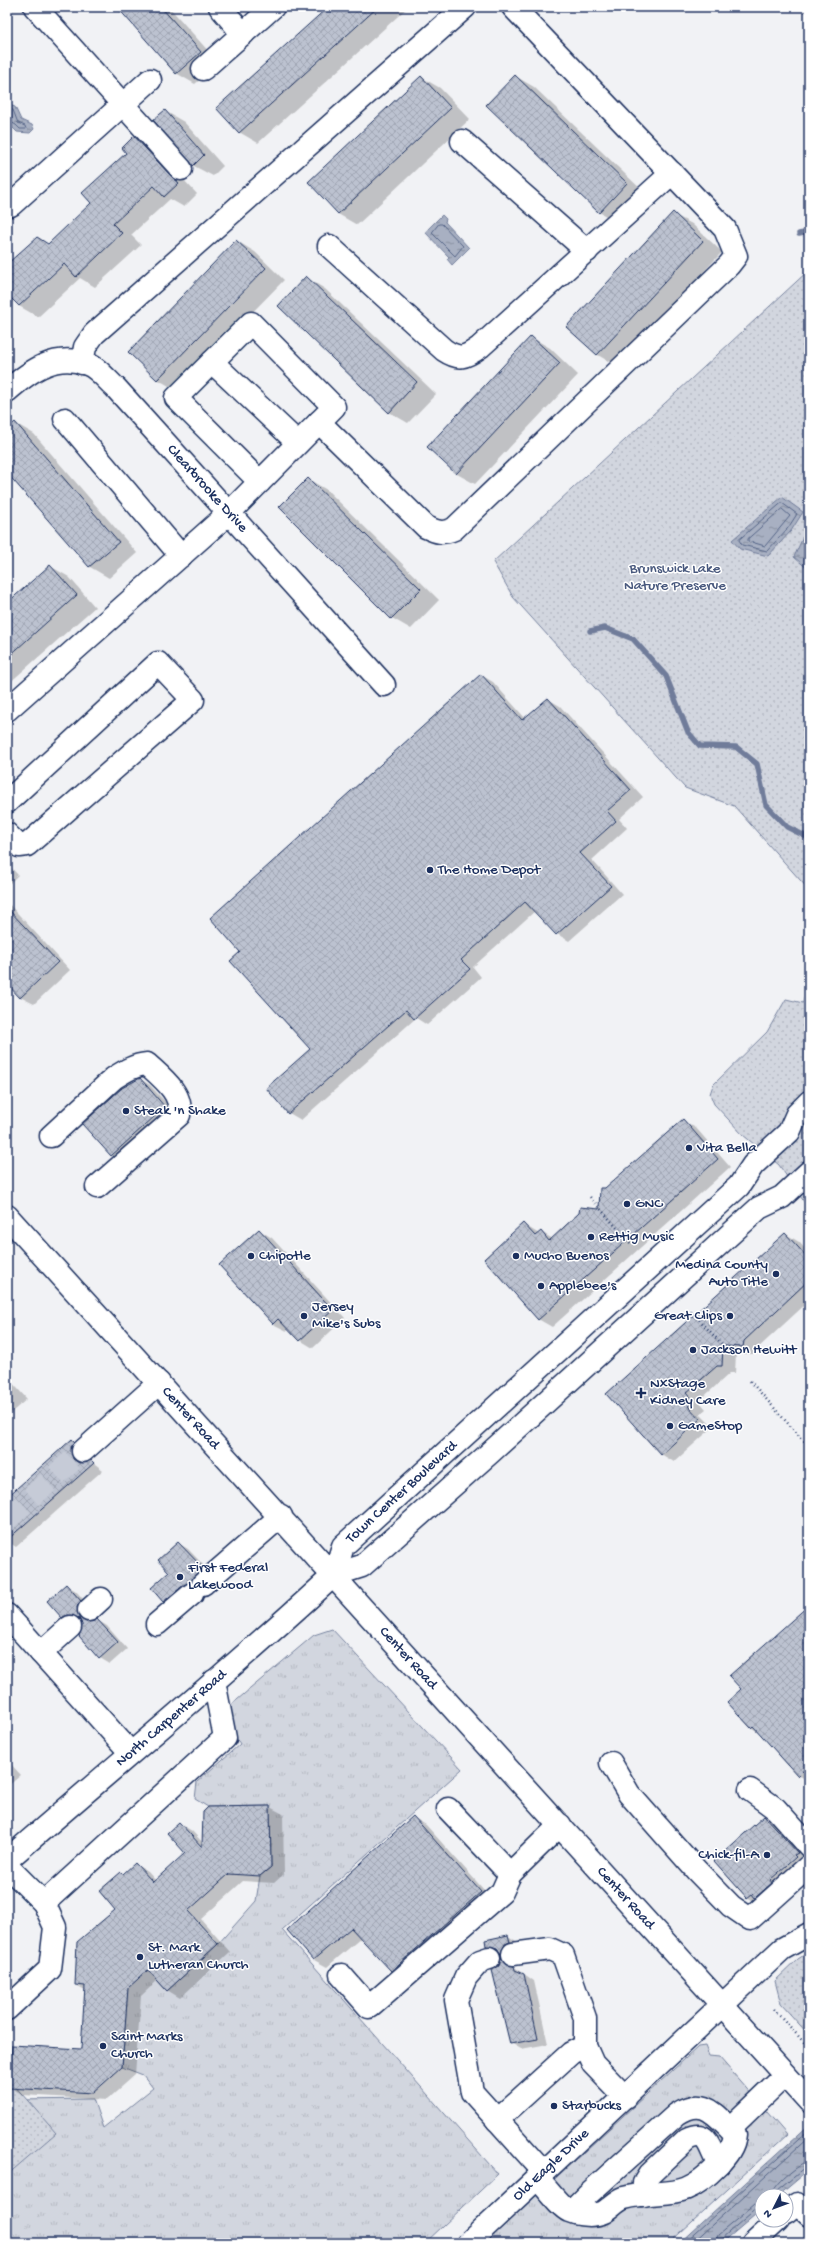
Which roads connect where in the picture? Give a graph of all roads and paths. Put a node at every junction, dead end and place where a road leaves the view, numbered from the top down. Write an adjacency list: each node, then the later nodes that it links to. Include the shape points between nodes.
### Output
1 (35, 7): 9 (street)
2 (220, 7): 6 (street)
3 (273, 7): 6 (street)
4 (465, 7): 17 (street, via 94,334 85,347)
5 (513, 7): 12 (street)
6 (243, 34): 7 (street)
7 (203, 69)
8 (150, 80): 9 (street)
9 (123, 104): 11 (street); 13 (street, via 11,205)
10 (462, 141): 15 (street)
11 (181, 170)
12 (672, 173): 15 (street); 20 (street, via 725,229 736,256 454,529 438,532 426,527)
13 (7, 200)
14 (329, 246): 15 (street, via 444,350 455,357 464,357 480,347)
15 (587, 251)
16 (212, 362): 20 (street, via 251,323 334,407); 21 (street); 22 (street, via 176,398)
17 (82, 363): 18 (street, Clearbrooke Drive, via 66,360 45,363); 23 (street, Clearbrooke Drive, via 88,364 115,387)
18 (7, 391)
19 (65, 419): 24 (street)
20 (319, 422): 21 (street)
21 (298, 443): 22 (street)
22 (260, 482): 23 (street)
23 (229, 513): 24 (street); 25 (street, Clearbrooke Drive)
24 (181, 556): 26 (street)
25 (384, 685)
26 (7, 710)
27 (7, 802): 28 (street, via 158,663 193,700 27,845 20,846)
28 (7, 834)
29 (809, 1102): 43 (street, Town Center Boulevard, via 797,1114 789,1132 753,1165 739,1186 343,1546)
30 (51, 1136): 32 (street, via 126,1070 138,1064 147,1064 163,1079 177,1096 179,1115)
31 (809, 1172): 43 (street, Town Center Boulevard, via 782,1197 759,1208 496,1448 362,1566)
32 (97, 1187)
33 (590, 1197): 35 (path)
34 (7, 1216): 39 (street, Center Road)
35 (631, 1244)
36 (691, 1311): 37 (path)
37 (733, 1356)
38 (750, 1381): 40 (path)
39 (159, 1384): 41 (street); 42 (street, Center Road)
40 (809, 1447)
41 (83, 1451)
42 (281, 1516): 43 (street, Center Road); 45 (street)
43 (334, 1574): 48 (street, North Carpenter Road); 53 (street, Center Road)
44 (7, 1615): 47 (street)
45 (157, 1624)
46 (70, 1627): 47 (street)
47 (41, 1653): 49 (street)
48 (214, 1681): 49 (street, North Carpenter Road); 59 (street, via 225,1738)
49 (130, 1752): 55 (street, North Carpenter Road)
50 (610, 1763): 57 (street, via 629,1794 697,1871 731,1906 750,1919)
51 (750, 1790): 54 (street, via 776,1809)
52 (448, 1809): 58 (street)
53 (560, 1825): 58 (street); 64 (street, Center Road)
54 (809, 1846)
55 (7, 1860)
56 (7, 1866): 59 (street)
57 (809, 1866)
58 (510, 1874): 63 (street, via 502,1892 369,2006)
59 (44, 1903): 65 (street, via 55,1927 50,1969)
60 (809, 1934): 64 (street, Old Eagle Drive, via 782,1949)
61 (513, 1954): 67 (street, via 550,1949 563,1955 585,2018)
62 (488, 1958): 72 (street, via 480,1961 466,1977 456,2000 472,2092)
63 (341, 1975)
64 (722, 2006): 69 (street, Center Road); 70 (street, Old Eagle Drive)
65 (7, 2009)
66 (774, 2009): 68 (path)
67 (585, 2046): 70 (street, via 593,2064); 72 (street, via 571,2053)
68 (809, 2048)
69 (785, 2075): 71 (street, Center Road); 73 (street)
70 (625, 2096): 75 (street, Old Eagle Drive)
71 (809, 2101)
72 (497, 2120): 75 (street)
73 (730, 2128): 74 (street, via 735,2134 734,2141 730,2151); 78 (street, via 711,2110 698,2106 687,2107 587,2194 578,2204)
74 (719, 2164): 76 (street, via 703,2180 681,2192); 76 (street, via 708,2141 694,2136 687,2139 649,2175 644,2183)
75 (540, 2175): 78 (street, via 567,2211); 81 (street, Old Eagle Drive)
76 (644, 2195): 78 (street, via 622,2199 605,2212 595,2215)
77 (794, 2206): 79 (street, via 797,2204)
78 (576, 2213)
79 (809, 2215)
80 (769, 2228): 82 (street)
81 (468, 2243)
82 (753, 2243)

